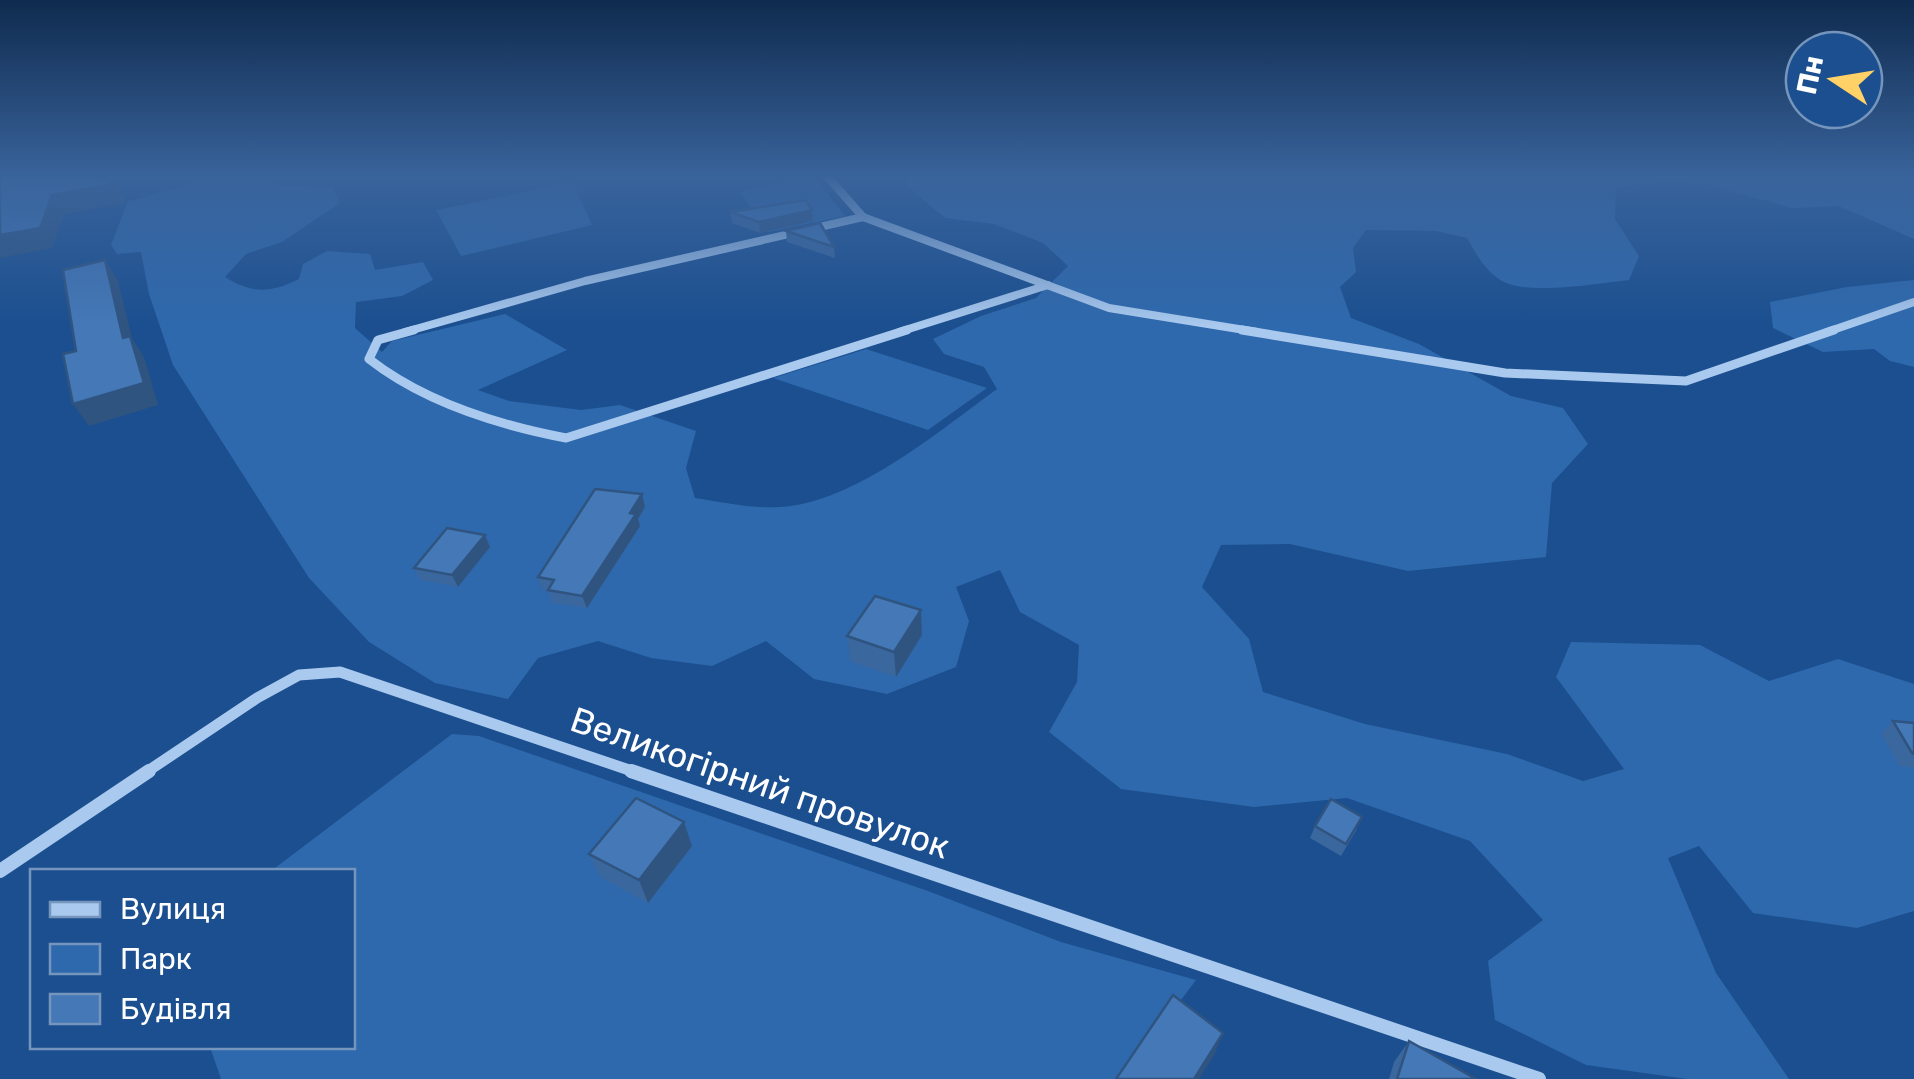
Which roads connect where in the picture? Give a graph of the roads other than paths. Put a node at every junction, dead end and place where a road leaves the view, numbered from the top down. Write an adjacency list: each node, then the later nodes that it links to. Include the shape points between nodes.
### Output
1 (827, 225): 3 (street, via 585,281 396,334 378,340 369,358 401,384 566,438)
2 (886, 225): 3 (street)
3 (1048, 285): 4 (street, via 1109,308 1505,373 1686,382)
4 (1914, 302)
5 (0, 871): 6 (street, Великогірний провулок, via 257,698 299,676 340,672)
6 (1538, 1079)

